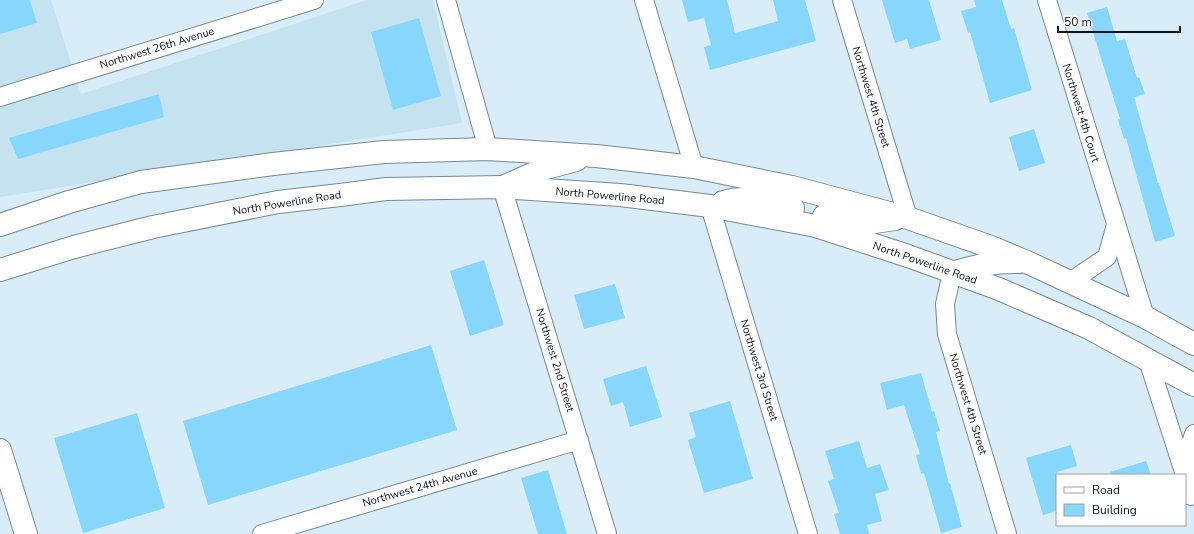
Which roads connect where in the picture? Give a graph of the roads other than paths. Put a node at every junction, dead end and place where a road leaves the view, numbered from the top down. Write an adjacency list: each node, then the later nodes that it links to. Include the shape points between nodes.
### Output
1 (314, 0): 6 (street, Northwest 26th Avenue)
2 (446, 0): 7 (street)
3 (644, 0): 9 (street)
4 (842, 0): 12 (street, Northwest 4th Street)
5 (1047, 0): 14 (street, Northwest 4th Court)
6 (0, 97)
7 (488, 149): 8 (main road); 13 (main road, via 384,152 141,182)
8 (596, 156): 9 (main road); 10 (main road, via 546,168)
9 (694, 167): 12 (main road, via 792,187)
10 (502, 187): 11 (main road, North Powerline Road, via 620,195); 16 (main road, North Powerline Road, via 386,189 278,202 153,227 74,247); 24 (street, Northwest 2nd Street)
11 (710, 206): 12 (main road, via 733,200 753,199 851,222 868,223); 17 (main road, North Powerline Road, via 816,226); 32 (street, Northwest 3rd Street)
12 (908, 218): 15 (main road)
13 (0, 224)
14 (1116, 225): 18 (street, via 1107,257); 19 (street, Northwest 4th Court)
15 (1029, 263): 17 (main road, via 1002,261); 18 (main road)
16 (0, 270)
17 (952, 273): 21 (main road, North Powerline Road, via 999,289 1089,328); 33 (street, Northwest 4th Street, via 945,304 947,334)
18 (1070, 282): 19 (main road)
19 (1146, 317): 20 (main road)
20 (1194, 344)
21 (1148, 360): 22 (main road, North Powerline Road); 26 (street)
22 (1194, 384)
23 (1194, 434): 28 (street, via 1190,447)
24 (579, 440): 30 (street, Northwest 24th Avenue); 31 (street, Northwest 2nd Street)
25 (0, 450): 29 (main road)
26 (1185, 474)
27 (1186, 478): 28 (street)
28 (1193, 500)
29 (26, 534)
30 (262, 534)
31 (607, 534)
32 (808, 534)
33 (1007, 534)

